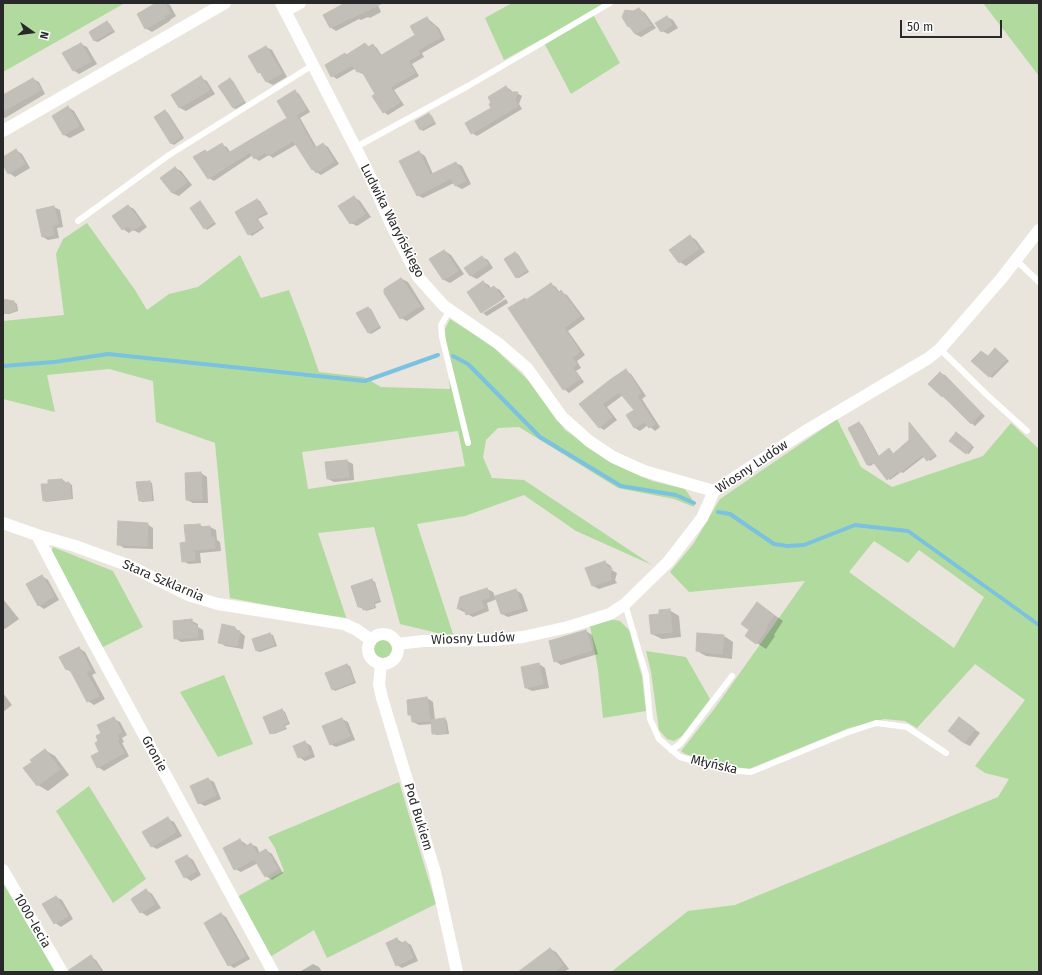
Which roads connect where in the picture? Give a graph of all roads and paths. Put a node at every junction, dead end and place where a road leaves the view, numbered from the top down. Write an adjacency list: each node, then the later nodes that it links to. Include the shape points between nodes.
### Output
1 (225, 3): 6 (street)
2 (300, 3): 4 (street)
3 (610, 3): 7 (lane)
4 (283, 7): 5 (street, Ludwika Waryńskiego)
5 (313, 65): 7 (street, Ludwika Waryńskiego); 8 (lane, via 169,155)
6 (3, 131)
7 (356, 148): 12 (street, Ludwika Waryńskiego, via 418,277)
8 (78, 221)
9 (1039, 230): 10 (street, Wiosny Ludów)
10 (1016, 260): 11 (lane); 13 (street, Wiosny Ludów)
11 (1039, 282)
12 (450, 310): 15 (lane, via 441,325 442,337); 16 (street, Ludwika Waryńskiego, via 499,344 527,368 562,417 589,441 613,457 644,471)
13 (940, 349): 14 (lane); 16 (street, Wiosny Ludów, via 804,432)
14 (1027, 431)
15 (468, 443)
16 (714, 491): 19 (street, Wiosny Ludów, via 702,518 668,562)
17 (3, 523): 18 (street, Stara Szklarnia)
18 (37, 535): 20 (street, Stara Szklarnia, via 130,566 188,595 218,604 344,624); 28 (street, Gronie)
19 (625, 604): 21 (street, Wiosny Ludów, via 610,614 523,637); 24 (lane, Młyńska, via 646,675 650,719 659,739)
20 (371, 640): 21 (street, via 383,634 391,637); 22 (street, via 368,648 370,656)
21 (397, 644): 22 (street, via 398,649 394,658)
22 (381, 664): 29 (street, Pod Bukiem, via 379,684 382,698 434,872)
23 (732, 676): 24 (lane, via 680,744)
24 (671, 750): 25 (lane, Młyńska, via 680,757 693,761 727,770 751,772 876,723 907,727)
25 (946, 753)
26 (3, 870): 27 (street, 1000-lecia)
27 (62, 972)
28 (273, 972)
29 (457, 972)

